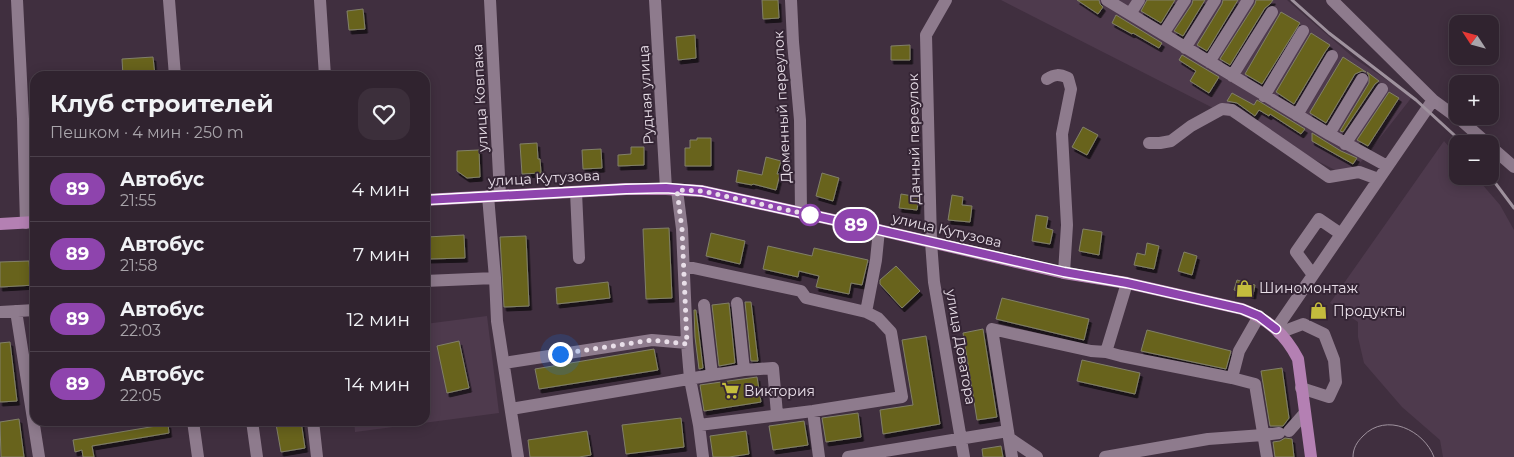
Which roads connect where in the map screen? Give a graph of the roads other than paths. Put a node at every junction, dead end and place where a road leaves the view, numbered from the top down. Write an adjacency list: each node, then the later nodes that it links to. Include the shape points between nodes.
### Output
1 (17, 0): 43 (street)
2 (170, 0): 21 (street)
3 (320, 0): 22 (street)
4 (490, 0): 40 (street, улица Ковпака)
5 (655, 0): 38 (street, Рудная улица)
6 (791, 0): 42 (street, Доменный переулок, via 800,120)
7 (946, 0): 47 (street, Дачный переулок, via 926,35)
8 (1107, 0): 15 (street)
9 (1139, 0): 15 (street)
10 (1185, 0): 17 (street)
11 (1215, 0): 18 (street)
12 (1248, 0): 20 (street)
13 (1332, 0): 26 (street)
14 (1272, 12): 23 (street)
15 (1130, 14): 17 (street)
16 (1303, 31): 25 (street)
17 (1163, 34): 18 (street)
18 (1184, 48): 20 (street)
19 (1332, 56): 27 (street)
20 (1209, 62): 23 (street)
21 (175, 71)
22 (325, 71)
23 (1232, 76): 25 (street)
24 (1047, 80): 50 (street, via 1061,75 1068,78 1072,89 1062,134 1067,225)
25 (1264, 96): 27 (street)
26 (1433, 100): 31 (street); 35 (street)
27 (1297, 115): 30 (street)
28 (1338, 119): 29 (street); 29 (street, via 1359,83 1378,94); 30 (street)
29 (1355, 129): 33 (street)
30 (1329, 134): 33 (street)
31 (1478, 135)
32 (1149, 143): 37 (street, via 1171,141 1222,108 1228,108 1330,177 1359,172)
33 (1345, 144): 35 (street)
34 (1499, 154): 36 (street)
35 (1387, 166): 37 (street)
36 (1514, 167)
37 (1378, 179): 46 (street)
38 (671, 189): 39 (main road, улица Кутузова); 42 (main road, улица Кутузова, via 702,191); 49 (street, Рудная улица, via 682,229)
39 (576, 192): 40 (main road, улица Кутузова); 48 (street)
40 (494, 196): 41 (main road, улица Кутузова); 52 (street, улица Ковпака)
41 (430, 200)
42 (801, 213): 45 (main road, улица Кутузова)
43 (30, 222): 44 (main road)
44 (0, 224)
45 (879, 230): 47 (main road, улица Кутузова); 60 (street)
46 (1342, 234): 51 (street); 51 (street, via 1319,219 1296,252)
47 (931, 242): 50 (main road, улица Кутузова); 83 (street, улица Доватора, via 934,282)
48 (579, 258)
49 (684, 266): 60 (street, via 801,291 806,298); 63 (street, Рудная улица)
50 (1064, 272): 54 (main road, улица Кутузова)
51 (1313, 275): 62 (street)
52 (495, 278): 53 (street); 65 (street, улица Ковпака, via 497,321)
53 (430, 281)
54 (1127, 283): 61 (main road, улица Кутузова, via 1242,309); 64 (street)
55 (737, 303): 66 (street)
56 (704, 305): 67 (street)
57 (30, 310): 58 (street)
58 (16, 311): 59 (street); 71 (street)
59 (0, 312)
60 (866, 312): 73 (street, via 878,318 891,332 902,397)
61 (1259, 316): 62 (main road, улица Кутузова); 68 (street, via 1239,351)
62 (1278, 331): 70 (main road, улица Кутузова, via 1298,359); 70 (street, via 1304,324 1324,334 1334,360 1336,382 1329,397)
63 (687, 344): 65 (street, via 652,340); 69 (street, Рудная улица)
64 (1106, 352): 68 (street); 81 (street, via 992,329)
65 (504, 363): 72 (street, улица Ковпака)
66 (744, 370): 67 (street); 74 (street, via 773,368)
67 (712, 375): 69 (street)
68 (1232, 378): 82 (street, via 1255,384)
69 (690, 379): 72 (street); 76 (street, Рудная улица)
70 (1301, 388): 75 (main road, улица Кутузова)
71 (30, 400)
72 (511, 409): 88 (street, улица Ковпака)
73 (813, 411): 74 (street); 90 (street)
74 (777, 414): 76 (street)
75 (1304, 414): 82 (street, via 1284,432); 97 (main road, улица Кутузова)
76 (699, 425): 89 (street, Рудная улица)
77 (34, 426): 84 (street)
78 (194, 426): 85 (street)
79 (253, 426): 86 (street)
80 (314, 426): 87 (street)
81 (1008, 434): 83 (street); 93 (street); 94 (street)
82 (1263, 435): 95 (street, via 1208,439); 96 (street)
83 (962, 439): 91 (street); 92 (street, улица Доватора)
84 (39, 457)
85 (198, 457)
86 (257, 457)
87 (317, 457)
88 (518, 457)
89 (703, 457)
90 (819, 457)
91 (848, 457)
92 (964, 457)
93 (1012, 457)
94 (1037, 457)
95 (1105, 457)
96 (1267, 457)
97 (1311, 457)

